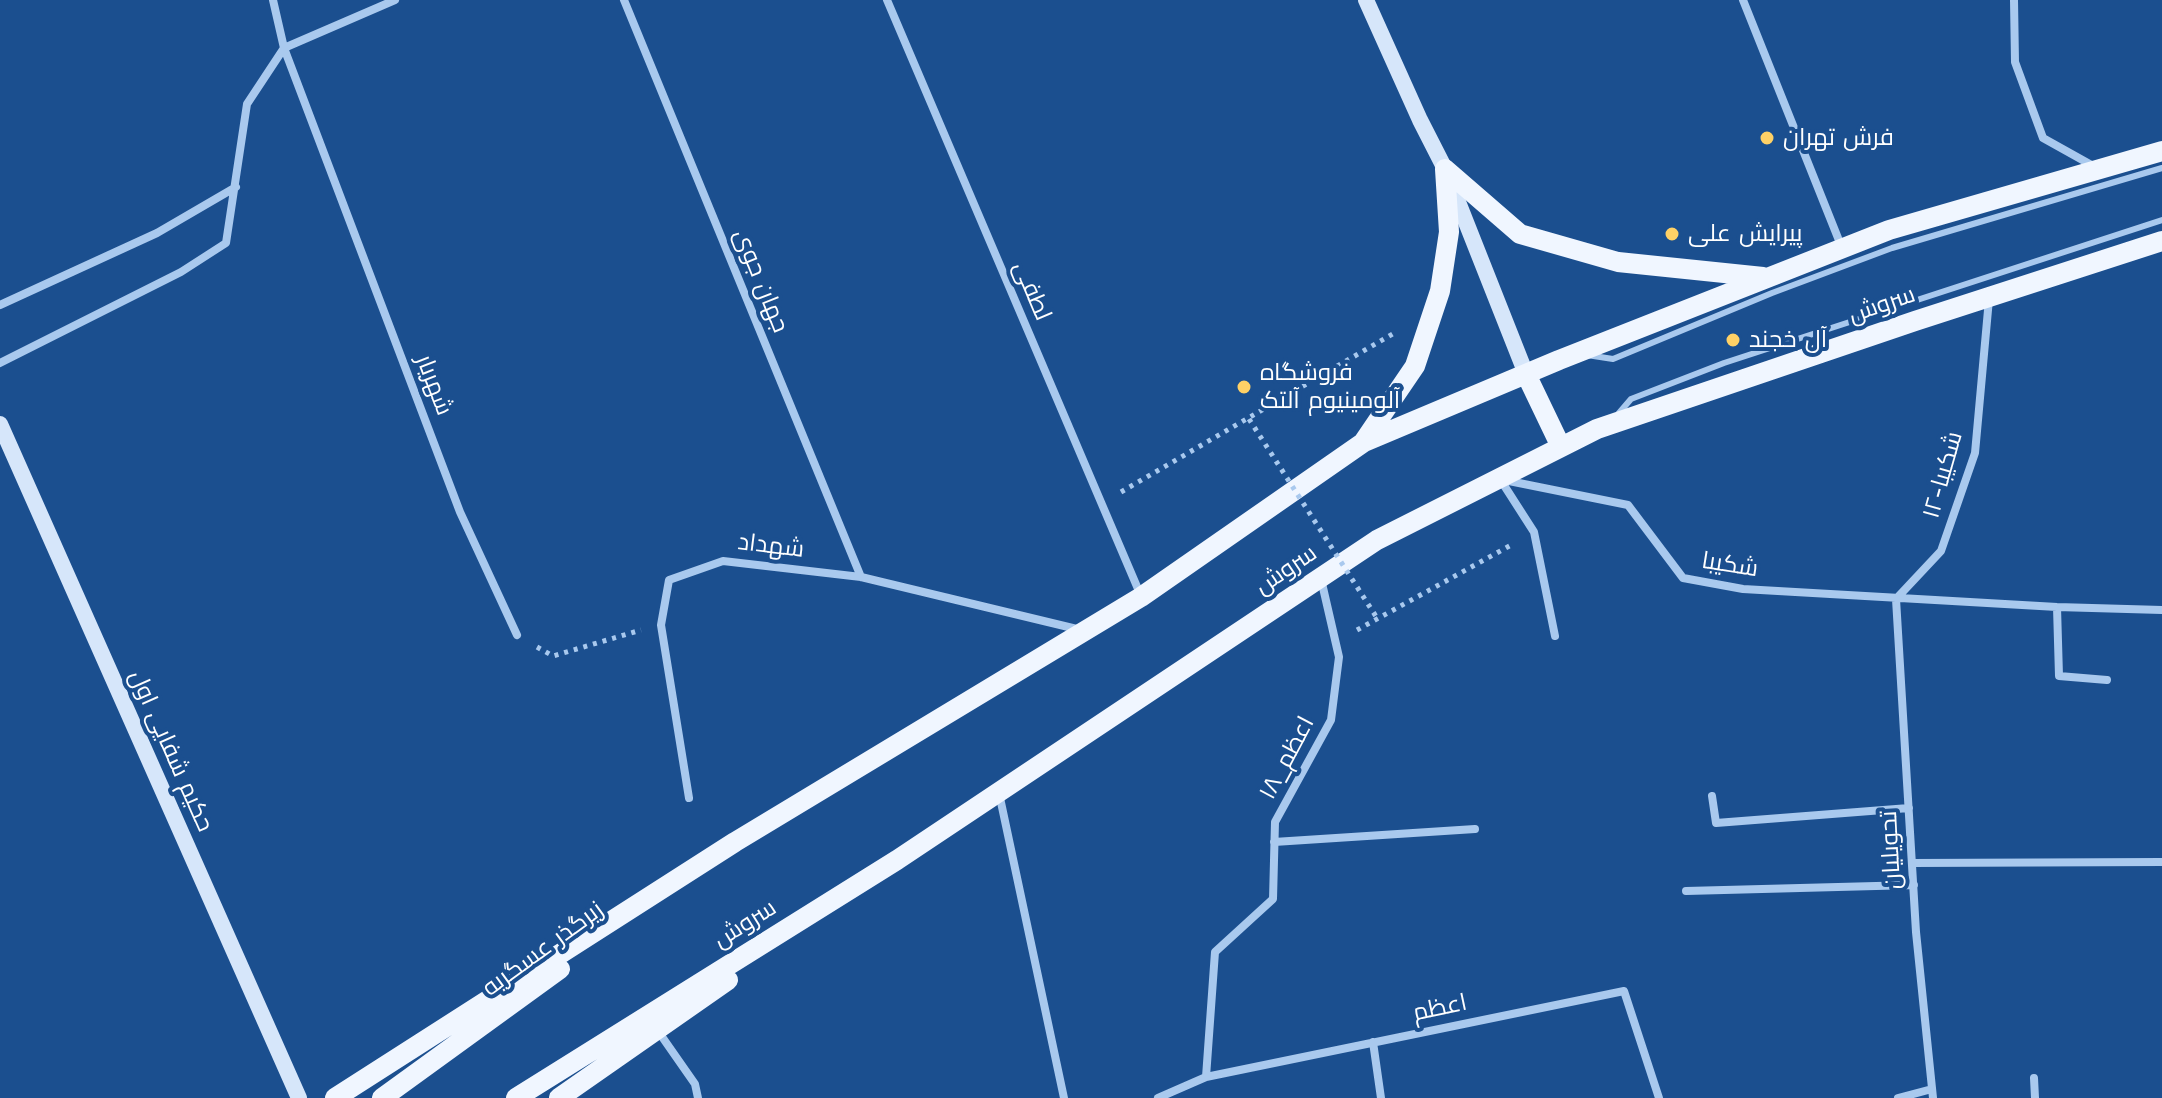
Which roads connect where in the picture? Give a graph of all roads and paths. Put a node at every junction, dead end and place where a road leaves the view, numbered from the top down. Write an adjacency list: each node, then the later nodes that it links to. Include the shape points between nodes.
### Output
1 (273, 0): 8 (street, شهریار)
2 (395, 0): 8 (street)
3 (624, 0): 33 (street, جهان جوی)
4 (887, 0): 31 (street, لطفی)
5 (1366, 0): 11 (street)
6 (1743, 0): 16 (street)
7 (2014, 0): 12 (street, via 2015,62 2043,138)
8 (284, 48): 13 (street, via 247,104); 42 (street, شهریار, via 460,512)
9 (2162, 151): 12 (main road)
10 (2162, 168): 21 (lane, via 1892,248 1613,359)
11 (1445, 169): 17 (main road, via 1520,234 1618,262); 20 (main road, via 1449,232); 23 (street)
12 (2100, 169): 16 (main road)
13 (236, 187): 19 (street, via 157,233); 22 (street, via 226,243 181,272)
14 (2162, 220): 26 (lane, via 1724,363 1631,399)
15 (2162, 241): 18 (main road, سروش)
16 (1842, 248): 17 (main road)
17 (1767, 278): 21 (main road)
18 (1989, 297): 26 (main road, سروش); 36 (street, ۱۲-شکیبا, via 1975,453 1941,551)
19 (0, 305)
20 (1434, 309): 24 (path); 27 (main road, via 1415,366)
21 (1575, 354): 23 (main road)
22 (0, 363)
23 (1526, 374): 27 (main road); 28 (main road)
24 (1249, 419): 31 (path); 39 (path, bridge)
25 (0, 424): 29 (street, حکیم شفایی اول)
26 (1609, 425): 28 (main road, سروش)
27 (1364, 442): 35 (main road)
28 (1561, 447): 30 (main road, سروش)
29 (5, 448): 63 (street, حکیم شفایی اول)
30 (1500, 479): 32 (street); 34 (main road, سروش, via 1377,540); 36 (street, شکیبا, via 1628,505 1683,578 1743,589)
31 (1101, 504): 35 (street, لطفی)
32 (1534, 532): 39 (path); 43 (street)
33 (861, 577): 40 (street, شهداد, via 723,561 669,580); 41 (street, شهداد)
34 (1321, 578): 44 (street, ۱۸_اعظم); 46 (main road, سروش)
35 (1141, 597): 41 (main road)
36 (1896, 599): 37 (street, شکیبا); 49 (street, تحویلیان)
37 (2057, 607): 38 (street, شکیبا); 45 (street, via 2059,676)
38 (2162, 610)
39 (1377, 618): 44 (path)
40 (661, 625): 42 (path, via 553,656); 48 (street, شهداد)
41 (1085, 631): 51 (main road)
42 (517, 635)
43 (1555, 636)
44 (1336, 644): 52 (street, ۱۸_اعظم, via 1331,720 1275,822)
45 (2107, 680)
46 (999, 792): 53 (main road, سروش); 69 (street)
47 (1712, 796): 49 (street, via 1716,823)
48 (689, 798)
49 (1909, 808): 55 (street, تحویلیان)
50 (1475, 829): 52 (street)
51 (735, 842): 64 (main road); 65 (main road, زیرگذر عسگریه)
52 (1274, 842): 60 (street, ۱۸_اعظم, via 1273,899 1215,952)
53 (897, 860): 58 (main road); 66 (main road, سروش)
54 (2162, 862): 55 (street)
55 (1912, 863): 56 (street, تحویلیان)
56 (1914, 885): 57 (street); 62 (street, تحویلیان)
57 (1686, 891)
58 (658, 1030): 67 (main road); 68 (street, via 695,1084)
59 (1373, 1042): 60 (street, اعظم); 71 (street); 72 (street, اعظم, via 1624,991)
60 (1206, 1077): 70 (street, اعظم)
61 (2034, 1078): 74 (street)
62 (1933, 1093): 73 (street)
63 (299, 1098)
64 (335, 1098)
65 (382, 1098)
66 (516, 1098)
67 (559, 1098)
68 (698, 1098)
69 (1064, 1098)
70 (1158, 1098)
71 (1381, 1098)
72 (1659, 1098)
73 (1898, 1098)
74 (2035, 1098)

